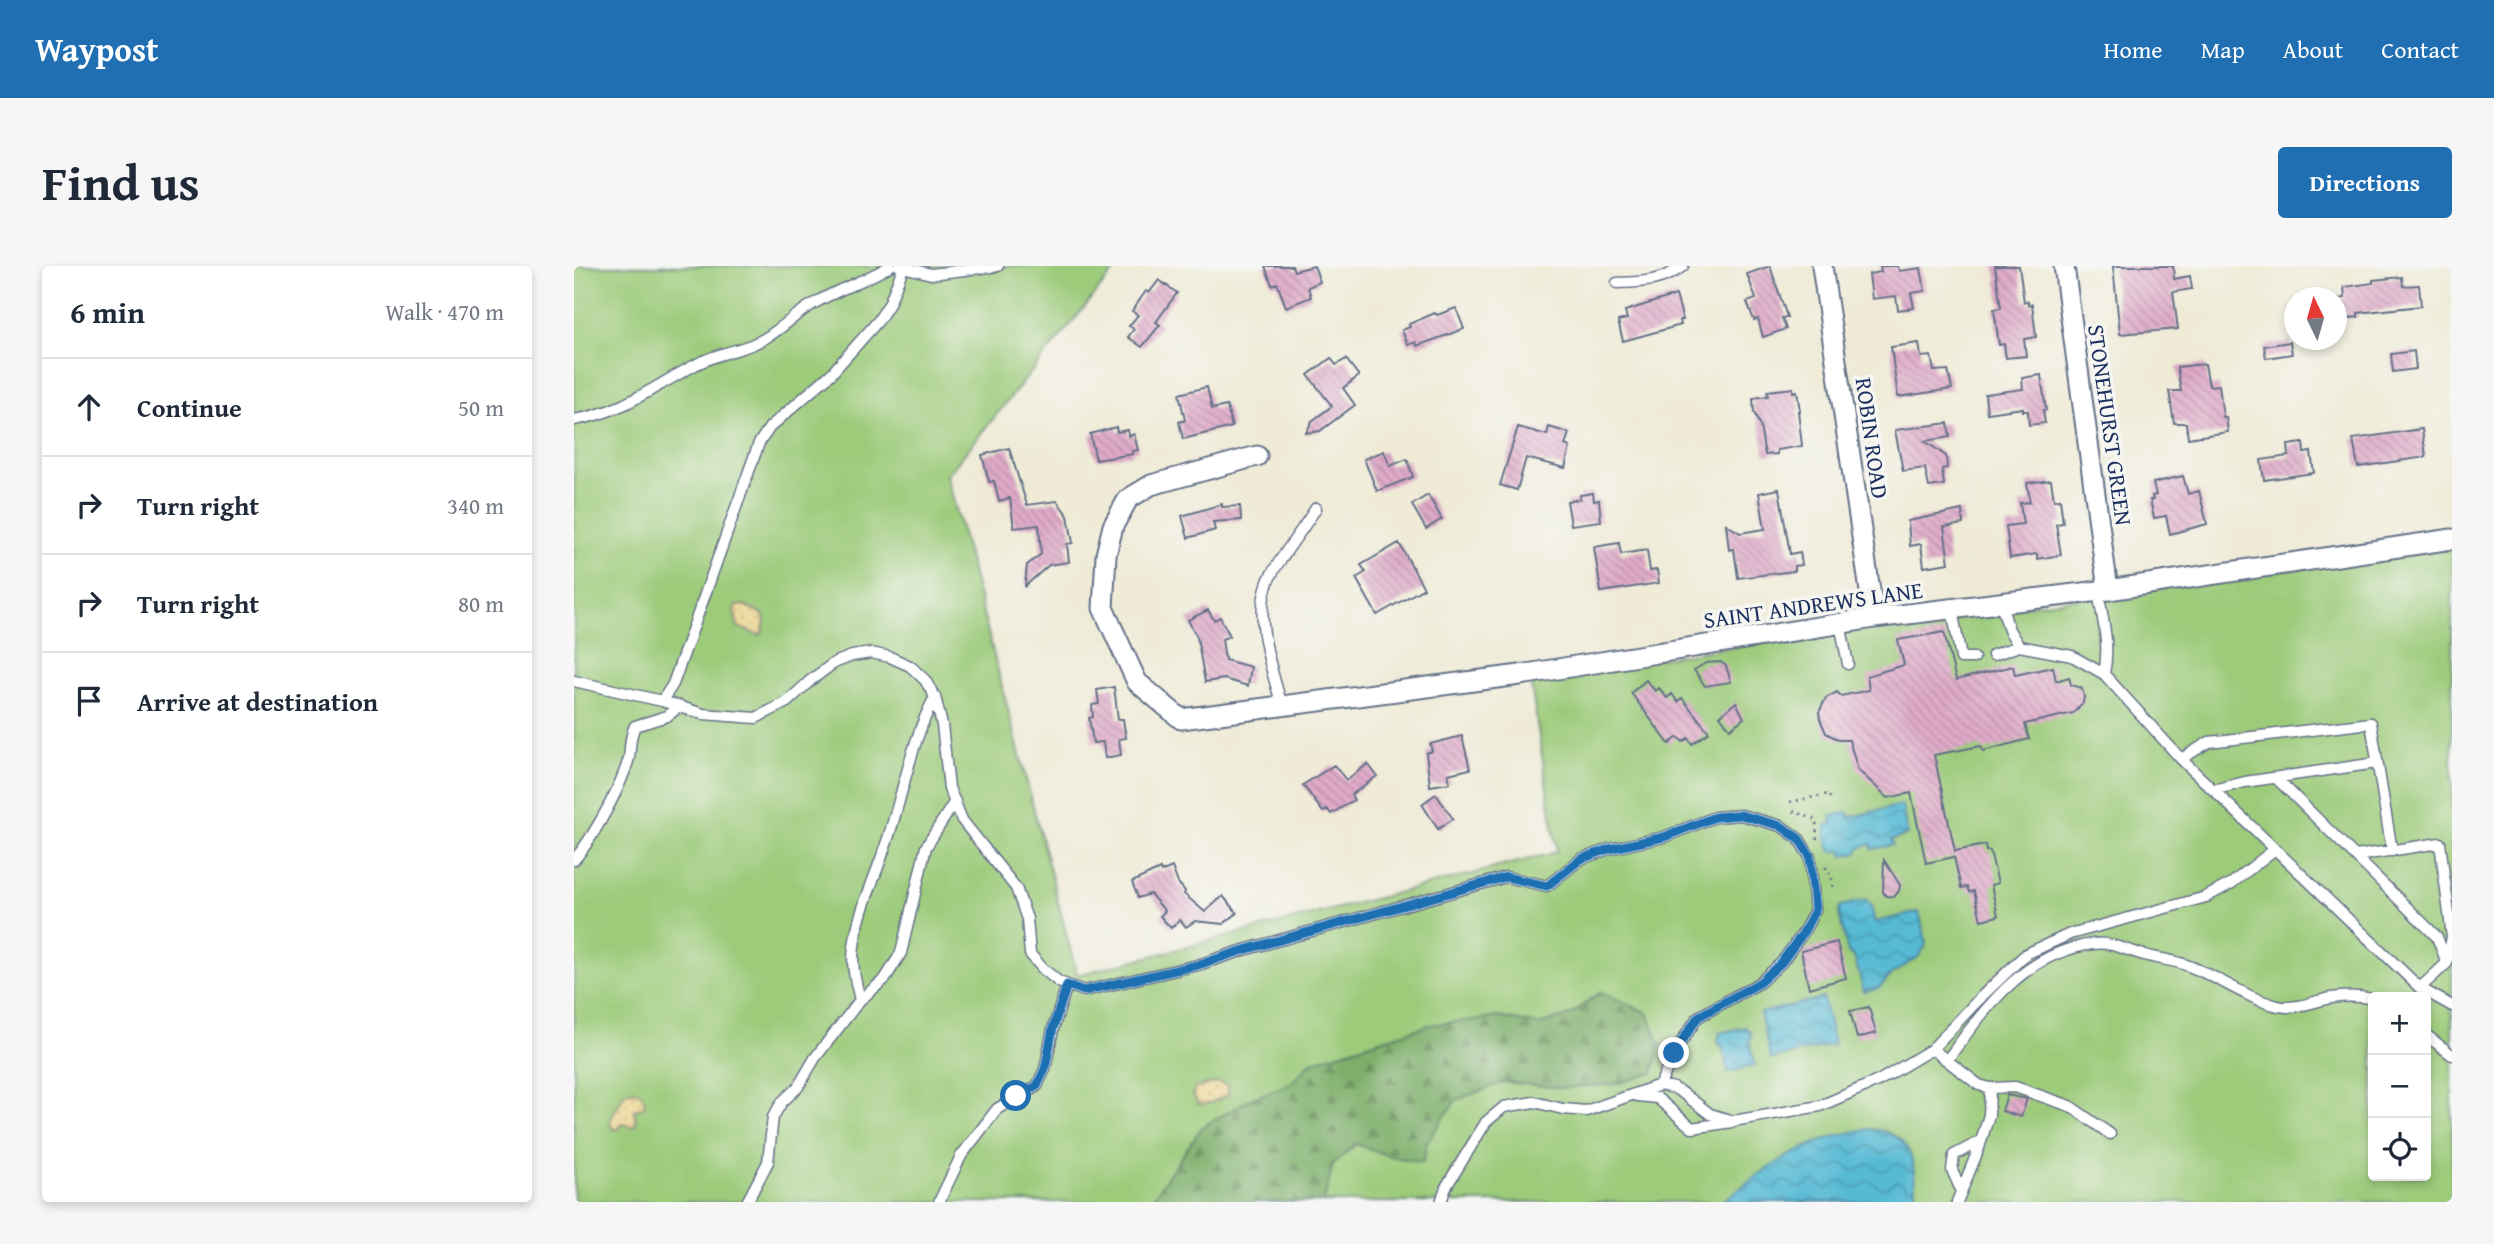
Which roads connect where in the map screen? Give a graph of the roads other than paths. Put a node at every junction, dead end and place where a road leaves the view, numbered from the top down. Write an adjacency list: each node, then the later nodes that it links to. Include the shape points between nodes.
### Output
1 (890, 266): 8 (lane, via 836,290 802,310 779,331 694,365 620,408)
2 (999, 266): 6 (lane, via 931,274)
3 (1683, 266): 7 (lane, via 1653,281)
4 (1822, 266): 15 (street, ROBIN ROAD)
5 (2064, 266): 12 (street, STONEHURST GREEN)
6 (901, 267): 24 (lane, via 878,321 759,443 673,684)
7 (1617, 283)
8 (574, 420)
9 (1257, 456): 26 (street, SAINT ANDREWS LANE, via 1152,485 1128,499 1113,526 1106,555 1103,608 1137,682 1181,719)
10 (1316, 508): 26 (lane, via 1268,581 1262,625)
11 (2452, 539): 12 (street, SAINT ANDREWS LANE)
12 (2103, 591): 13 (street, SAINT ANDREWS LANE); 21 (lane, via 2108,656)
13 (2001, 604): 14 (street, SAINT ANDREWS LANE); 17 (lane)
14 (1952, 609): 15 (street, SAINT ANDREWS LANE); 19 (lane, via 1961,658)
15 (1874, 618): 16 (street, SAINT ANDREWS LANE)
16 (1840, 623): 20 (lane); 26 (street, SAINT ANDREWS LANE, via 1520,675)
17 (2019, 646): 18 (lane); 21 (lane, via 2072,656)
18 (1993, 654)
19 (1974, 658)
20 (1848, 664)
21 (2104, 674): 27 (lane)
22 (574, 681): 24 (lane)
23 (935, 697): 25 (lane, via 910,666 871,653 834,663 787,702 756,718 703,714); 31 (lane); 40 (lane, via 864,901 853,951)
24 (662, 701): 25 (lane)
25 (680, 706): 35 (lane, via 667,716 635,726 624,771 590,841)
26 (1282, 706)
27 (2181, 759): 28 (lane, via 2209,742 2365,722 2371,723); 30 (lane)
28 (2377, 763): 29 (lane); 33 (lane)
29 (2276, 778): 30 (lane); 34 (lane)
30 (2213, 790): 32 (lane)
31 (955, 801): 37 (lane, via 962,820 1016,888 1027,919 1030,954 1042,969); 40 (lane, via 926,846 901,953 886,979)
32 (2275, 849): 38 (lane); 43 (lane, via 2206,897 2070,934 2026,954)
33 (2392, 851): 34 (lane); 36 (lane, via 2440,843 2452,937)
34 (2356, 856): 36 (lane, via 2437,937)
35 (574, 860)
36 (2447, 963): 38 (lane)
37 (1067, 985): 46 (lane, via 1084,991 1186,968 1506,877 1547,886 1581,859 1664,837 1715,817 1741,815 1781,826 1799,839 1810,856 1815,910 1781,963 1759,983 1698,1017); 54 (lane, via 1037,1086 990,1117 961,1156)
38 (2420, 988): 41 (lane)
39 (2368, 999): 45 (lane, via 2332,998 2282,1007 2255,999 2185,964 2095,943 2052,956 2004,988)
40 (860, 1000): 53 (lane, via 773,1117 768,1162)
41 (2452, 1006)
42 (2431, 1039): 44 (lane)
43 (1932, 1049): 45 (lane); 49 (lane, via 1880,1080 1820,1107)
44 (2452, 1055)
45 (1947, 1060): 47 (lane)
46 (1660, 1085): 48 (lane); 49 (lane, via 1674,1088 1710,1114)
47 (1990, 1088): 50 (lane, via 2015,1087 2070,1106); 51 (lane, via 1989,1115)
48 (1625, 1097): 49 (lane, via 1657,1098 1692,1128); 55 (lane, via 1586,1111 1534,1102 1504,1107 1486,1122)
49 (1733, 1121)
50 (2110, 1134)
51 (1981, 1141): 52 (lane); 52 (lane, via 1954,1155 1952,1170)
52 (1961, 1190): 56 (lane)
53 (747, 1202)
54 (939, 1202)
55 (1441, 1202)
56 (1957, 1202)

